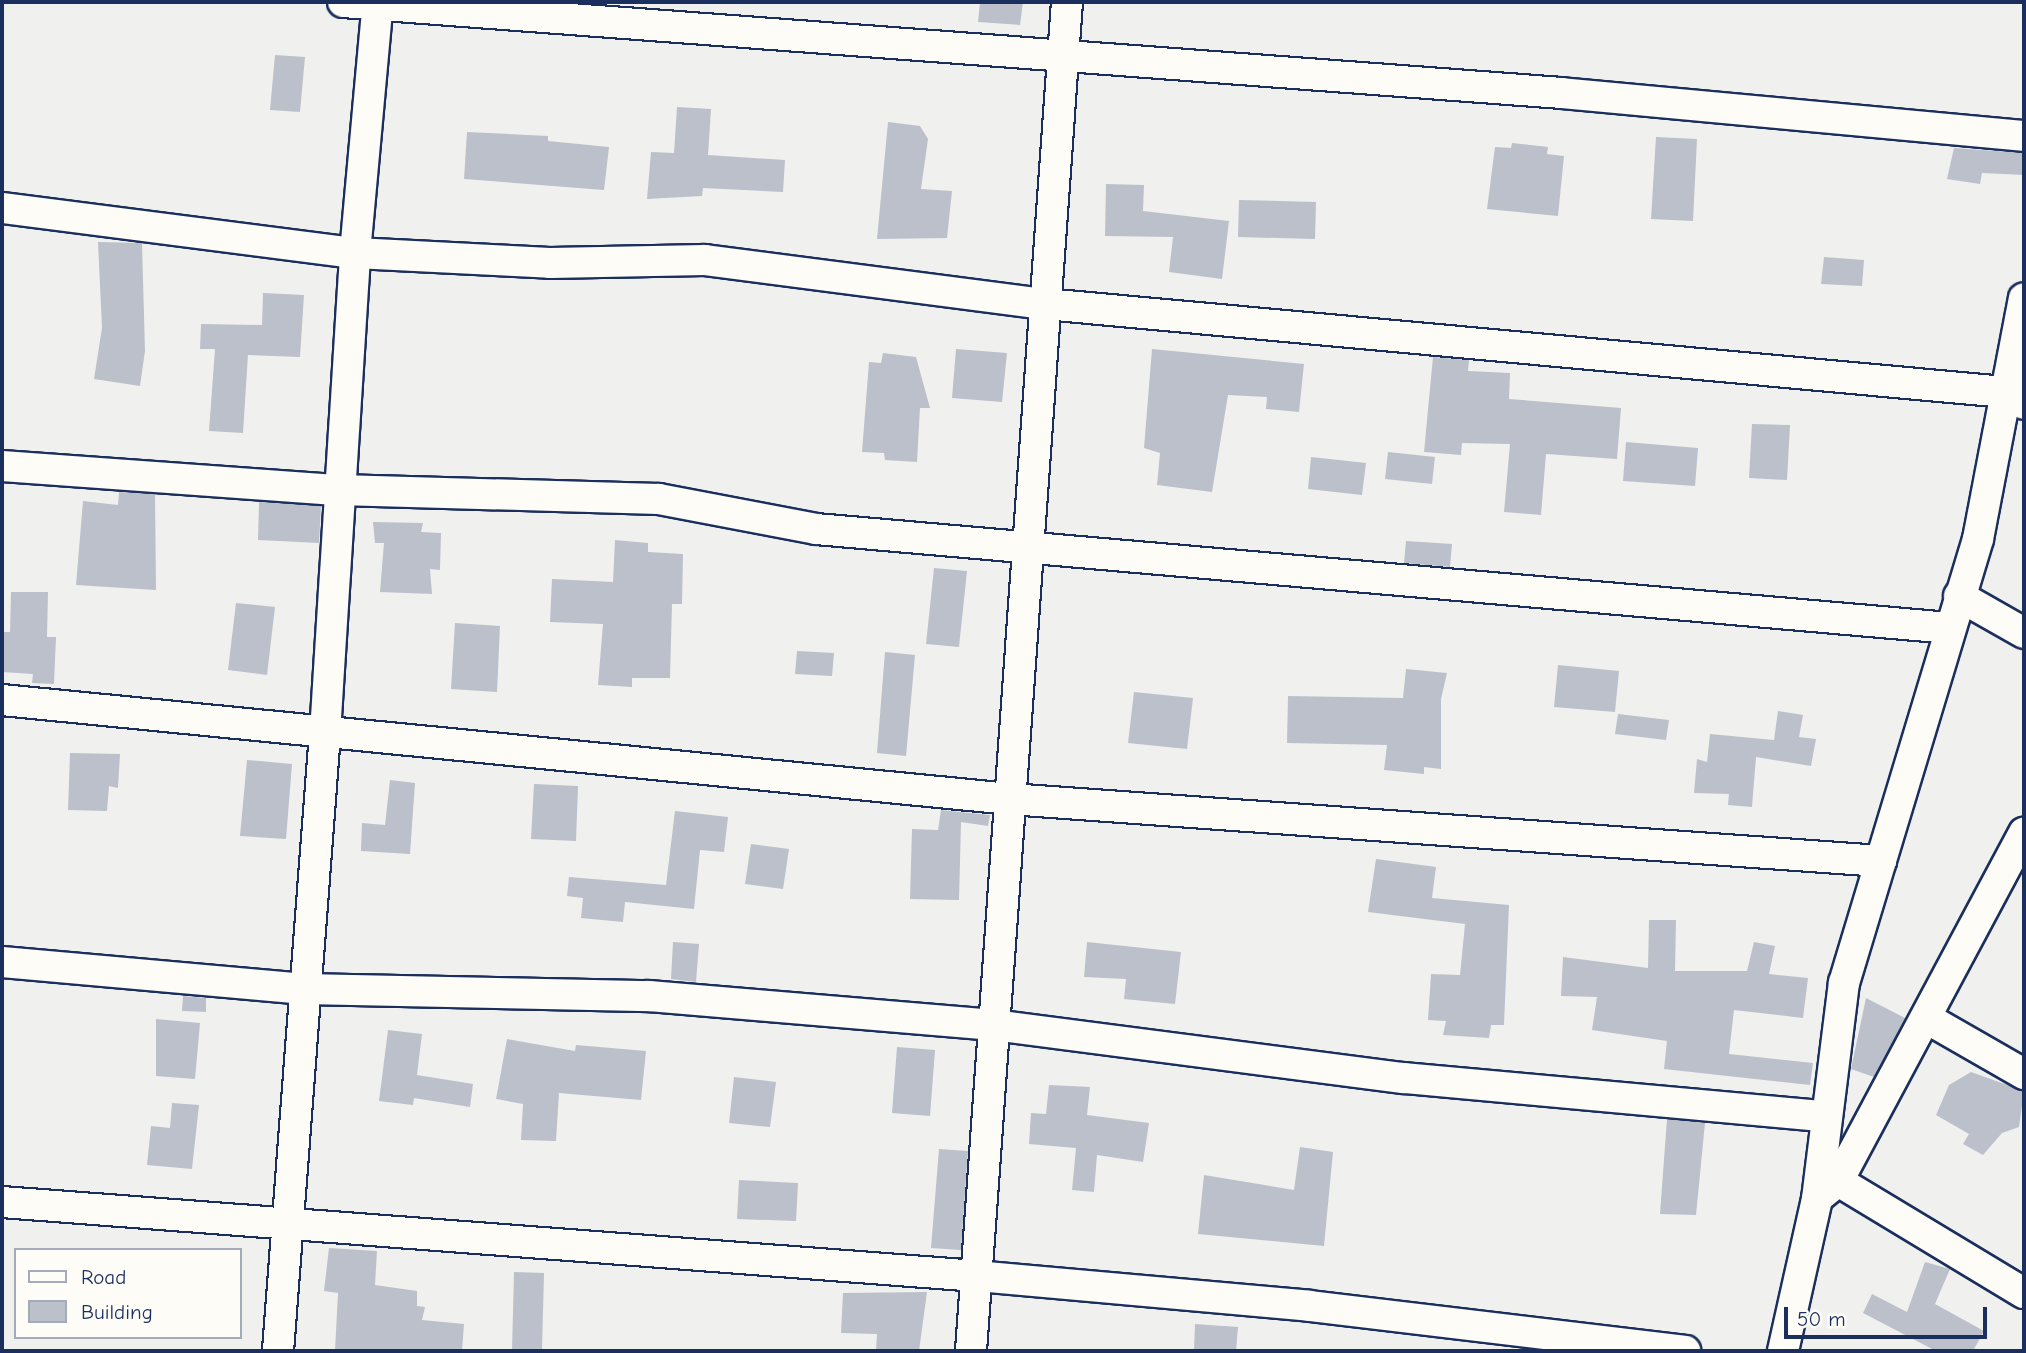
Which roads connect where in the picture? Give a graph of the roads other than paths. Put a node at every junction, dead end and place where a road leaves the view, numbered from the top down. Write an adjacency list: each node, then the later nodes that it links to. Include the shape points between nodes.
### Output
1 (343, 2): 3 (street)
2 (1067, 2): 4 (street)
3 (378, 3): 4 (street); 7 (street)
4 (1061, 59): 5 (street, via 1561,93); 9 (street)
5 (2024, 136)
6 (2, 208): 7 (street)
7 (355, 253): 9 (street, via 550,263 705,260); 12 (street)
8 (2024, 298): 10 (street)
9 (1045, 304): 10 (street); 13 (street)
10 (2014, 398): 14 (street)
11 (2, 466): 12 (street)
12 (339, 490): 13 (street, via 659,499 817,529); 18 (street)
13 (1026, 547): 15 (street); 19 (street)
14 (1959, 596): 15 (street); 16 (street)
15 (1950, 628): 21 (street)
16 (2024, 633)
17 (2, 700): 18 (street)
18 (326, 733): 19 (street); 23 (street)
19 (1009, 799): 21 (street); 25 (street)
20 (2022, 840): 24 (street)
21 (1881, 861): 27 (street, via 1844,983)
22 (2, 962): 23 (street)
23 (307, 989): 25 (street, via 649,996); 30 (street)
24 (1928, 1019): 26 (street); 28 (street)
25 (994, 1025): 27 (street, via 1404,1078); 31 (street)
26 (2024, 1074)
27 (1825, 1116): 28 (street)
28 (1827, 1190): 32 (street); 36 (street)
29 (2, 1202): 30 (street)
30 (289, 1221): 31 (street); 33 (street)
31 (976, 1276): 34 (street); 35 (street, via 1309,1306)
32 (2024, 1293)
33 (278, 1351)
34 (971, 1351)
35 (1685, 1351)
36 (1783, 1351)

